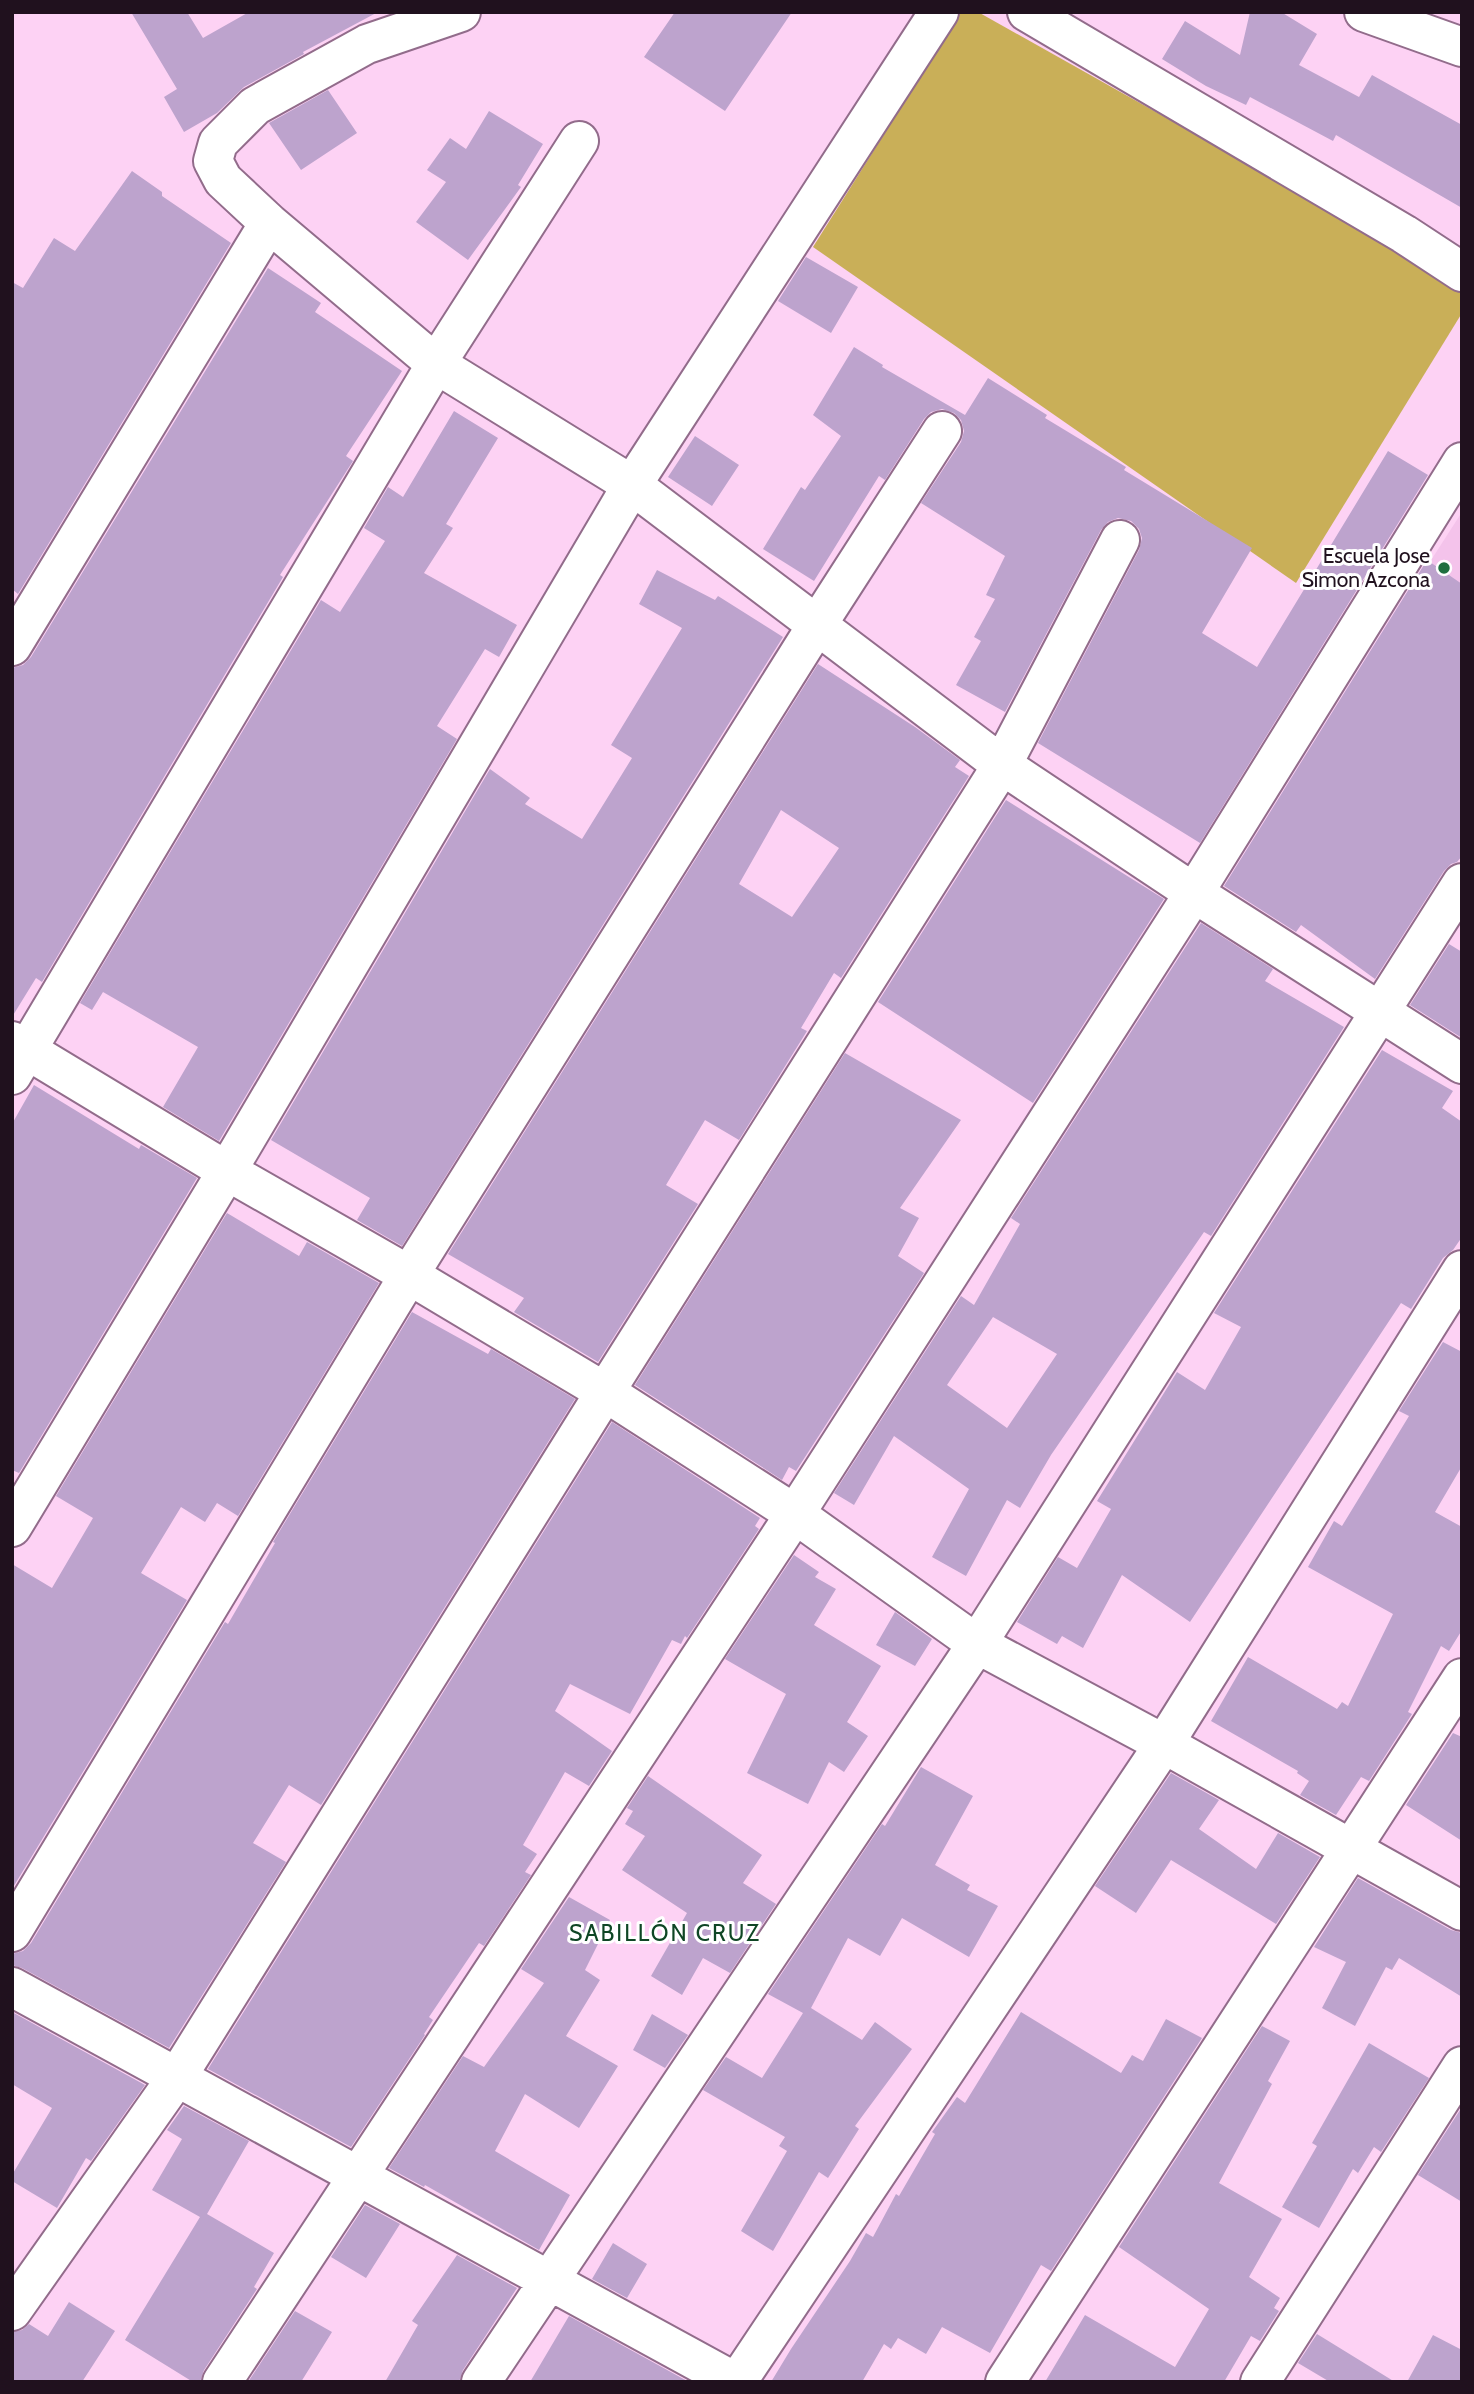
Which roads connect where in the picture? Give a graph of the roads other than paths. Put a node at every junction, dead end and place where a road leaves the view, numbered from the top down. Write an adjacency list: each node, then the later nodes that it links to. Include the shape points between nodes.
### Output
1 (461, 12): 7 (street, via 367,44 255,106 218,142 213,161 223,180)
2 (939, 12): 12 (street)
3 (1027, 12): 8 (street)
4 (1364, 12): 5 (street)
5 (1462, 47)
6 (579, 141): 9 (street)
7 (269, 223): 9 (street); 15 (street)
8 (1462, 272)
9 (436, 364): 12 (street); 20 (street)
10 (942, 430): 14 (street)
11 (1462, 462): 18 (street)
12 (632, 485): 14 (street); 22 (street)
13 (1120, 540): 16 (street)
14 (817, 625): 16 (street); 24 (street)
15 (12, 646)
16 (1002, 765): 18 (street); 25 (street)
17 (1462, 883): 19 (street)
18 (1194, 893): 19 (street); 26 (street)
19 (1381, 1012): 21 (street); 28 (street)
20 (17, 1056): 22 (street)
21 (1462, 1064)
22 (227, 1171): 24 (street); 27 (street)
23 (1462, 1270): 30 (street)
24 (409, 1275): 25 (street); 33 (street)
25 (605, 1392): 26 (street); 36 (street)
26 (795, 1514): 28 (street); 37 (street)
27 (12, 1527)
28 (977, 1644): 30 (street); 38 (street)
29 (1462, 1678): 31 (street)
30 (1164, 1744): 31 (street); 42 (street)
31 (1352, 1849): 32 (street); 43 (street)
32 (1462, 1911)
33 (12, 1932)
34 (12, 1987): 36 (street)
35 (1462, 2066): 44 (street)
36 (177, 2077): 37 (street); 39 (street)
37 (357, 2176): 38 (street); 40 (street)
38 (548, 2281): 41 (street); 42 (street)
39 (12, 2311)
40 (222, 2382)
41 (481, 2382)
42 (736, 2382)
43 (1005, 2382)
44 (1260, 2382)

